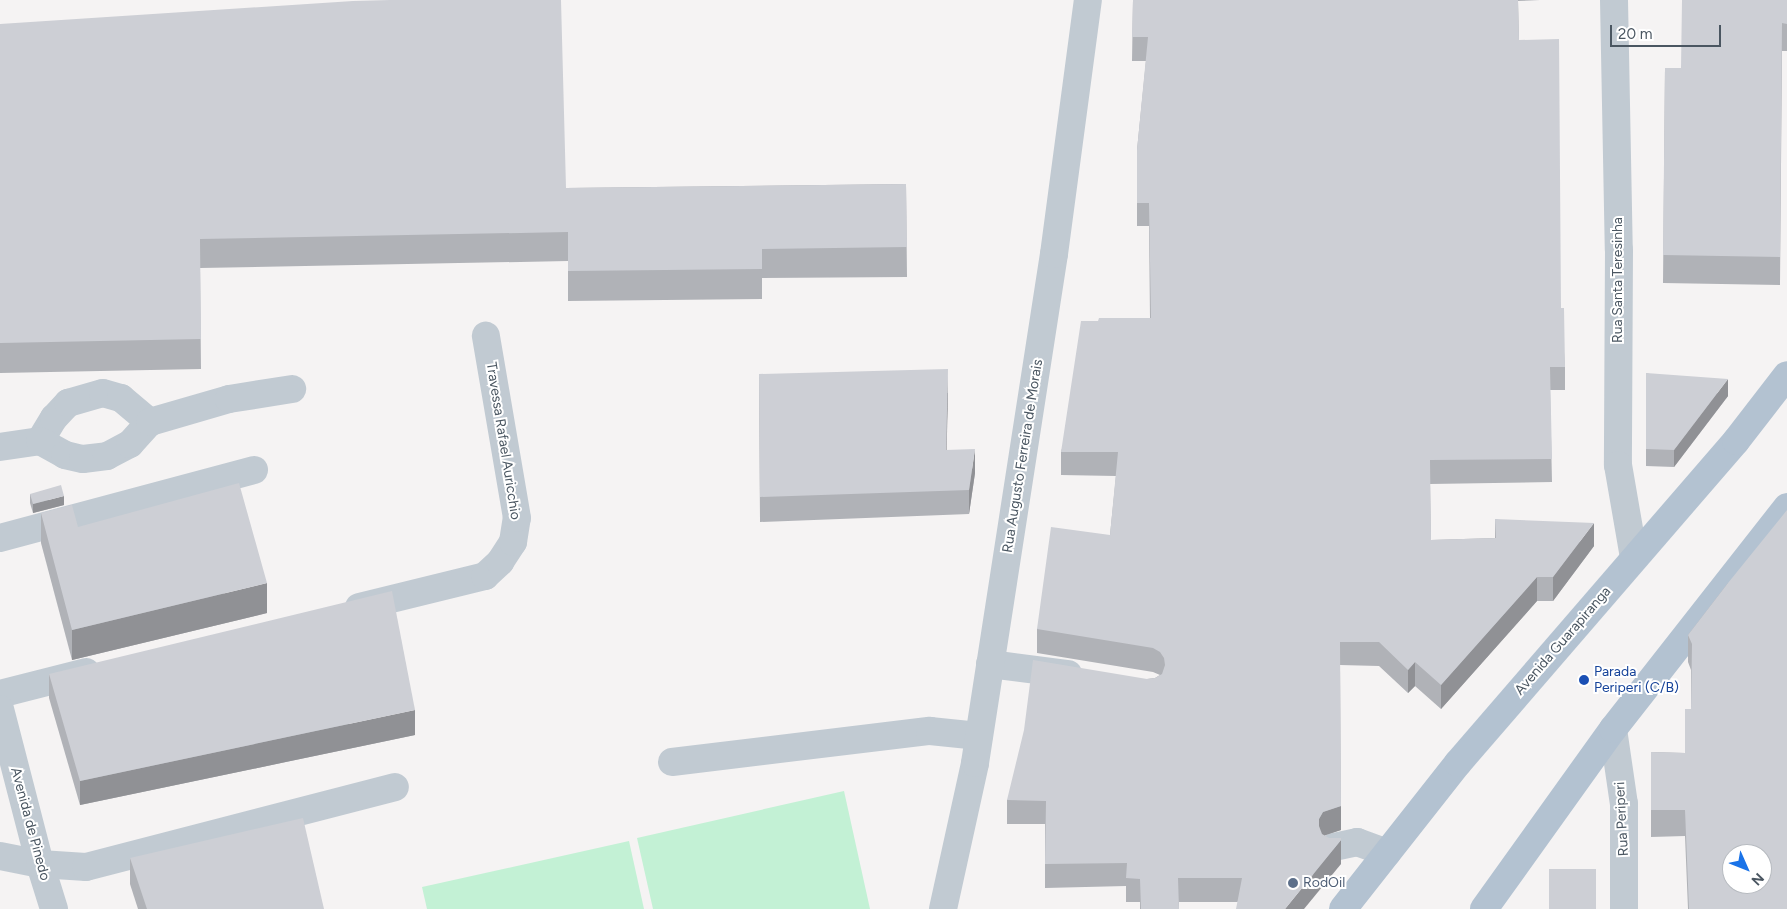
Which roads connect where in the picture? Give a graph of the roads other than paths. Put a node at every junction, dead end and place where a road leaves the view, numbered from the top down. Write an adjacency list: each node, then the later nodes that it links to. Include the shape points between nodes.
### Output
1 (1088, 0): 14 (street, Rua Augusto Ferreira de Morais, via 1054,254)
2 (1614, 0): 12 (street, Rua Santa Teresinha, via 1619,250 1618,464)
3 (486, 336): 13 (street, Travessa Rafael Auricchio, via 518,518 513,542 500,562 485,576)
4 (1787, 376): 12 (main road, Avenida Guarapiranga, via 1736,441)
5 (292, 389): 6 (street, via 229,399)
6 (150, 422): 7 (street, via 130,444 107,456 83,459 65,455); 7 (street, via 121,398 103,392 68,403)
7 (40, 441): 8 (street)
8 (0, 447)
9 (254, 470): 11 (street)
10 (1787, 507): 19 (main road)
11 (0, 538)
12 (1634, 558): 24 (main road, Avenida Guarapiranga, via 1458,763)
13 (339, 612)
14 (990, 664): 16 (street); 20 (street, Rua Augusto Ferreira de Morais)
15 (110, 666): 17 (street)
16 (1093, 678)
17 (0, 694)
18 (0, 709): 26 (street, Avenida de Pinedo)
19 (1613, 729): 30 (main road); 31 (street, Rua Periperi, via 1624,804)
20 (979, 736): 21 (street, via 930,731); 28 (street, Rua Augusto Ferreira de Morais)
21 (672, 762)
22 (395, 787): 26 (street, via 86,867)
23 (1334, 847): 24 (street, via 1357,842)
24 (1387, 853): 29 (main road, Avenida Guarapiranga)
25 (0, 856): 26 (street)
26 (40, 864): 27 (street, Avenida de Pinedo)
27 (54, 909)
28 (943, 909)
29 (1343, 909)
30 (1484, 909)
31 (1624, 909)

